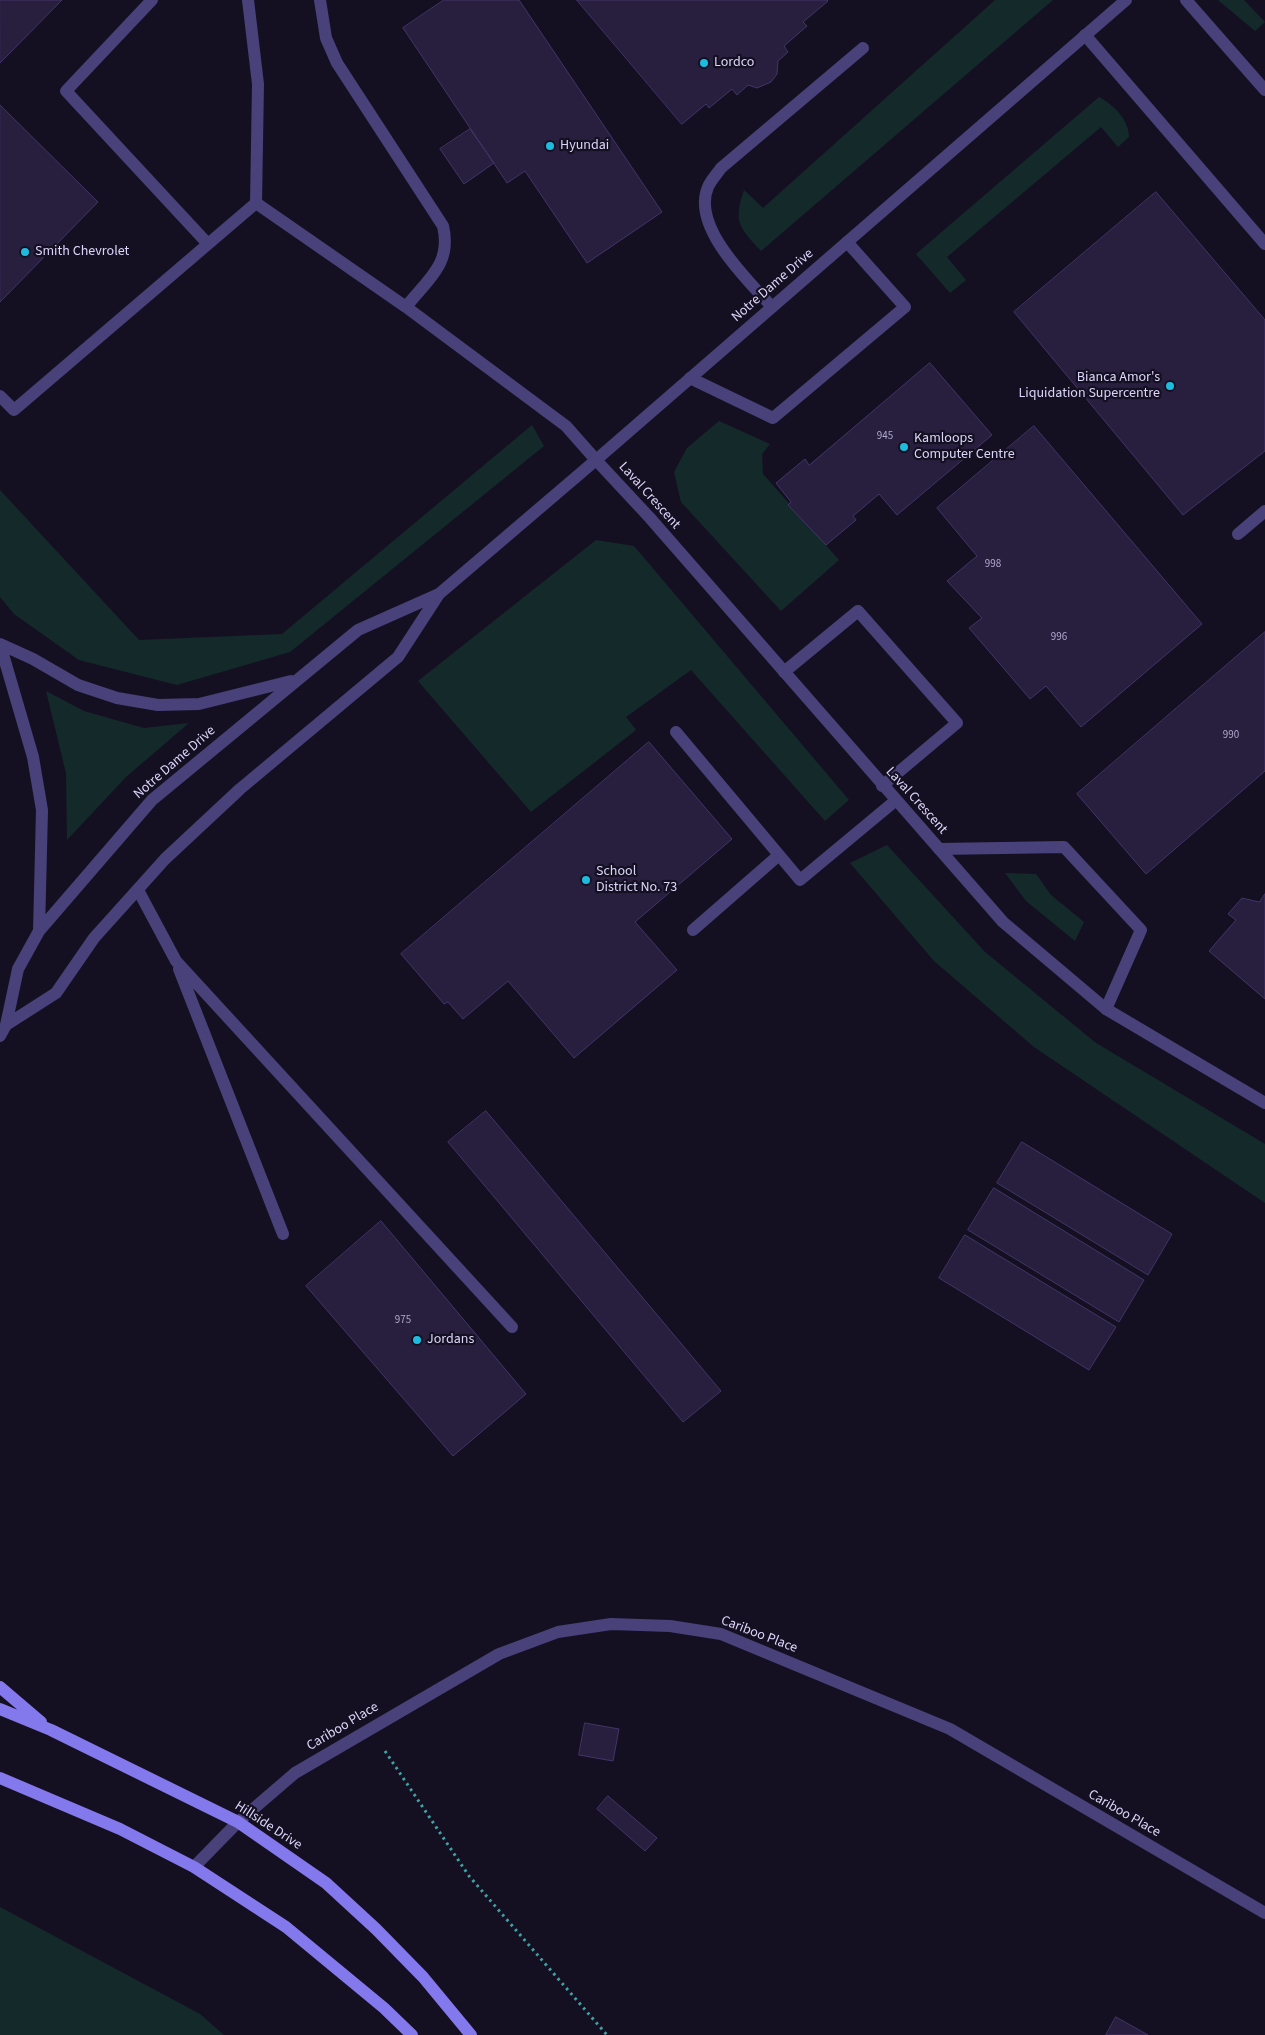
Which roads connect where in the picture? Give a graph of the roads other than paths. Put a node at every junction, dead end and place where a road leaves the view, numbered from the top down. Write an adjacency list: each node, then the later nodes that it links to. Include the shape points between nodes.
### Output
1 (152, 0): 11 (street, via 66,91)
2 (248, 0): 9 (street, via 258,84)
3 (320, 0): 13 (street, via 326,38 337,63 443,226 447,243 445,255)
4 (1126, 0): 6 (street, Notre Dame Drive)
5 (1186, 0): 8 (street)
6 (1085, 35): 10 (street, Notre Dame Drive); 12 (street)
7 (863, 48): 14 (street, via 722,168 708,188 706,213 714,235)
8 (1265, 90)
9 (256, 203): 11 (street); 13 (street, Laval Crescent)
10 (847, 242): 14 (street, Notre Dame Drive); 15 (street, via 905,307 773,418)
11 (208, 244): 16 (street, via 14,410)
12 (1265, 244)
13 (406, 307): 17 (street, Laval Crescent, via 566,426)
14 (772, 307): 15 (street, Notre Dame Drive)
15 (690, 378): 17 (street, Notre Dame Drive)
16 (0, 396)
17 (596, 460): 20 (street, Notre Dame Drive); 22 (street, Laval Crescent)
18 (1265, 511): 19 (street)
19 (1238, 534)
20 (439, 594): 23 (street, Notre Dame Drive, via 358,630); 29 (street, Notre Dame Drive, via 398,657 240,789 165,859)
21 (0, 644): 23 (street, via 78,685 117,698 158,705 199,704); 31 (street, via 33,757 42,810)
22 (784, 672): 25 (street, Laval Crescent); 25 (street, via 858,611 950,716 956,723)
23 (296, 680): 31 (street, Notre Dame Drive, via 152,800)
24 (676, 732): 28 (street)
25 (882, 786): 26 (street, Laval Crescent)
26 (895, 801): 27 (street, Laval Crescent); 28 (street, via 800,880)
27 (939, 849): 33 (street, Laval Crescent, via 1003,922); 33 (street, via 1064,847 1140,930)
28 (780, 855): 30 (street)
29 (138, 890): 32 (street); 34 (street, Notre Dame Drive, via 94,938 56,993)
30 (693, 930)
31 (39, 931): 34 (street, Notre Dame Drive, via 18,969)
32 (176, 962): 36 (street); 37 (street)
33 (1106, 1009): 35 (street, Laval Crescent)
34 (3, 1030)
35 (1265, 1103)
36 (284, 1234)
37 (512, 1327)
38 (0, 1687): 40 (main road)
39 (0, 1709): 40 (main road, Hillside Drive)
40 (51, 1730): 42 (main road, Hillside Drive)
41 (0, 1778): 43 (main road, via 120,1829)
42 (238, 1822): 43 (street, Cariboo Place); 44 (street, Cariboo Place, via 295,1773 498,1654 558,1632 611,1624 670,1626 721,1634 950,1729); 46 (main road, Hillside Drive, via 326,1883 423,1977)
43 (194, 1866): 45 (main road, via 286,1927)
44 (1265, 1913)
45 (412, 2035)
46 (471, 2035)

